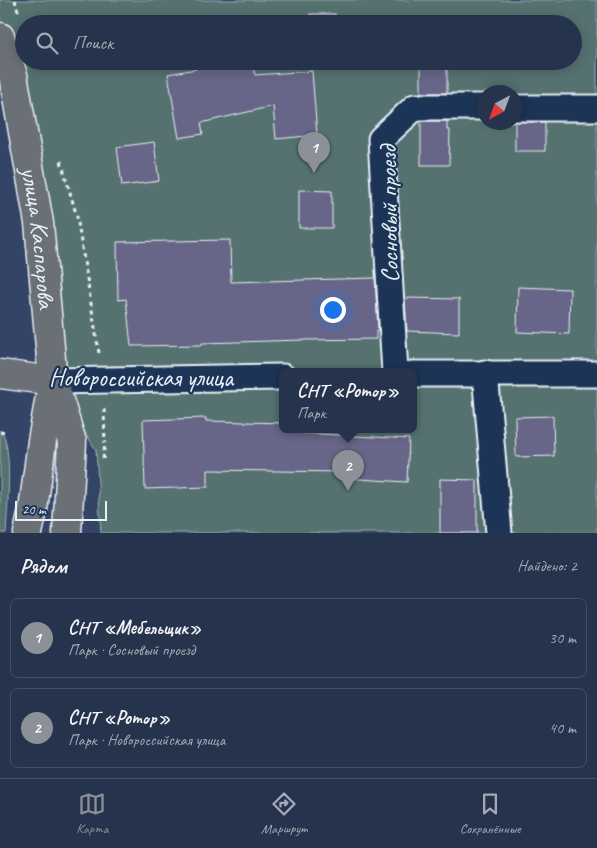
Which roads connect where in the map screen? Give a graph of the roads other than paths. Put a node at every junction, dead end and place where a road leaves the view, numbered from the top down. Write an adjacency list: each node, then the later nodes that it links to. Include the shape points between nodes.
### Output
1 (0, 37): 11 (main road, улица Каспарова, via 13,75 40,223)
2 (477, 107): 5 (street, Сосновый проезд, via 415,107 381,139)
3 (522, 108): 4 (street)
4 (597, 108)
5 (395, 368)
6 (485, 373): 8 (street); 9 (street); 14 (street)
7 (0, 374): 11 (main road, Новороссийская улица)
8 (417, 374)
9 (597, 374)
10 (279, 377): 11 (street, Новороссийская улица)
11 (53, 381): 12 (main road, улица Каспарова); 13 (main road, улица Каспарова, via 72,442)
12 (28, 533)
13 (67, 533)
14 (499, 533)

